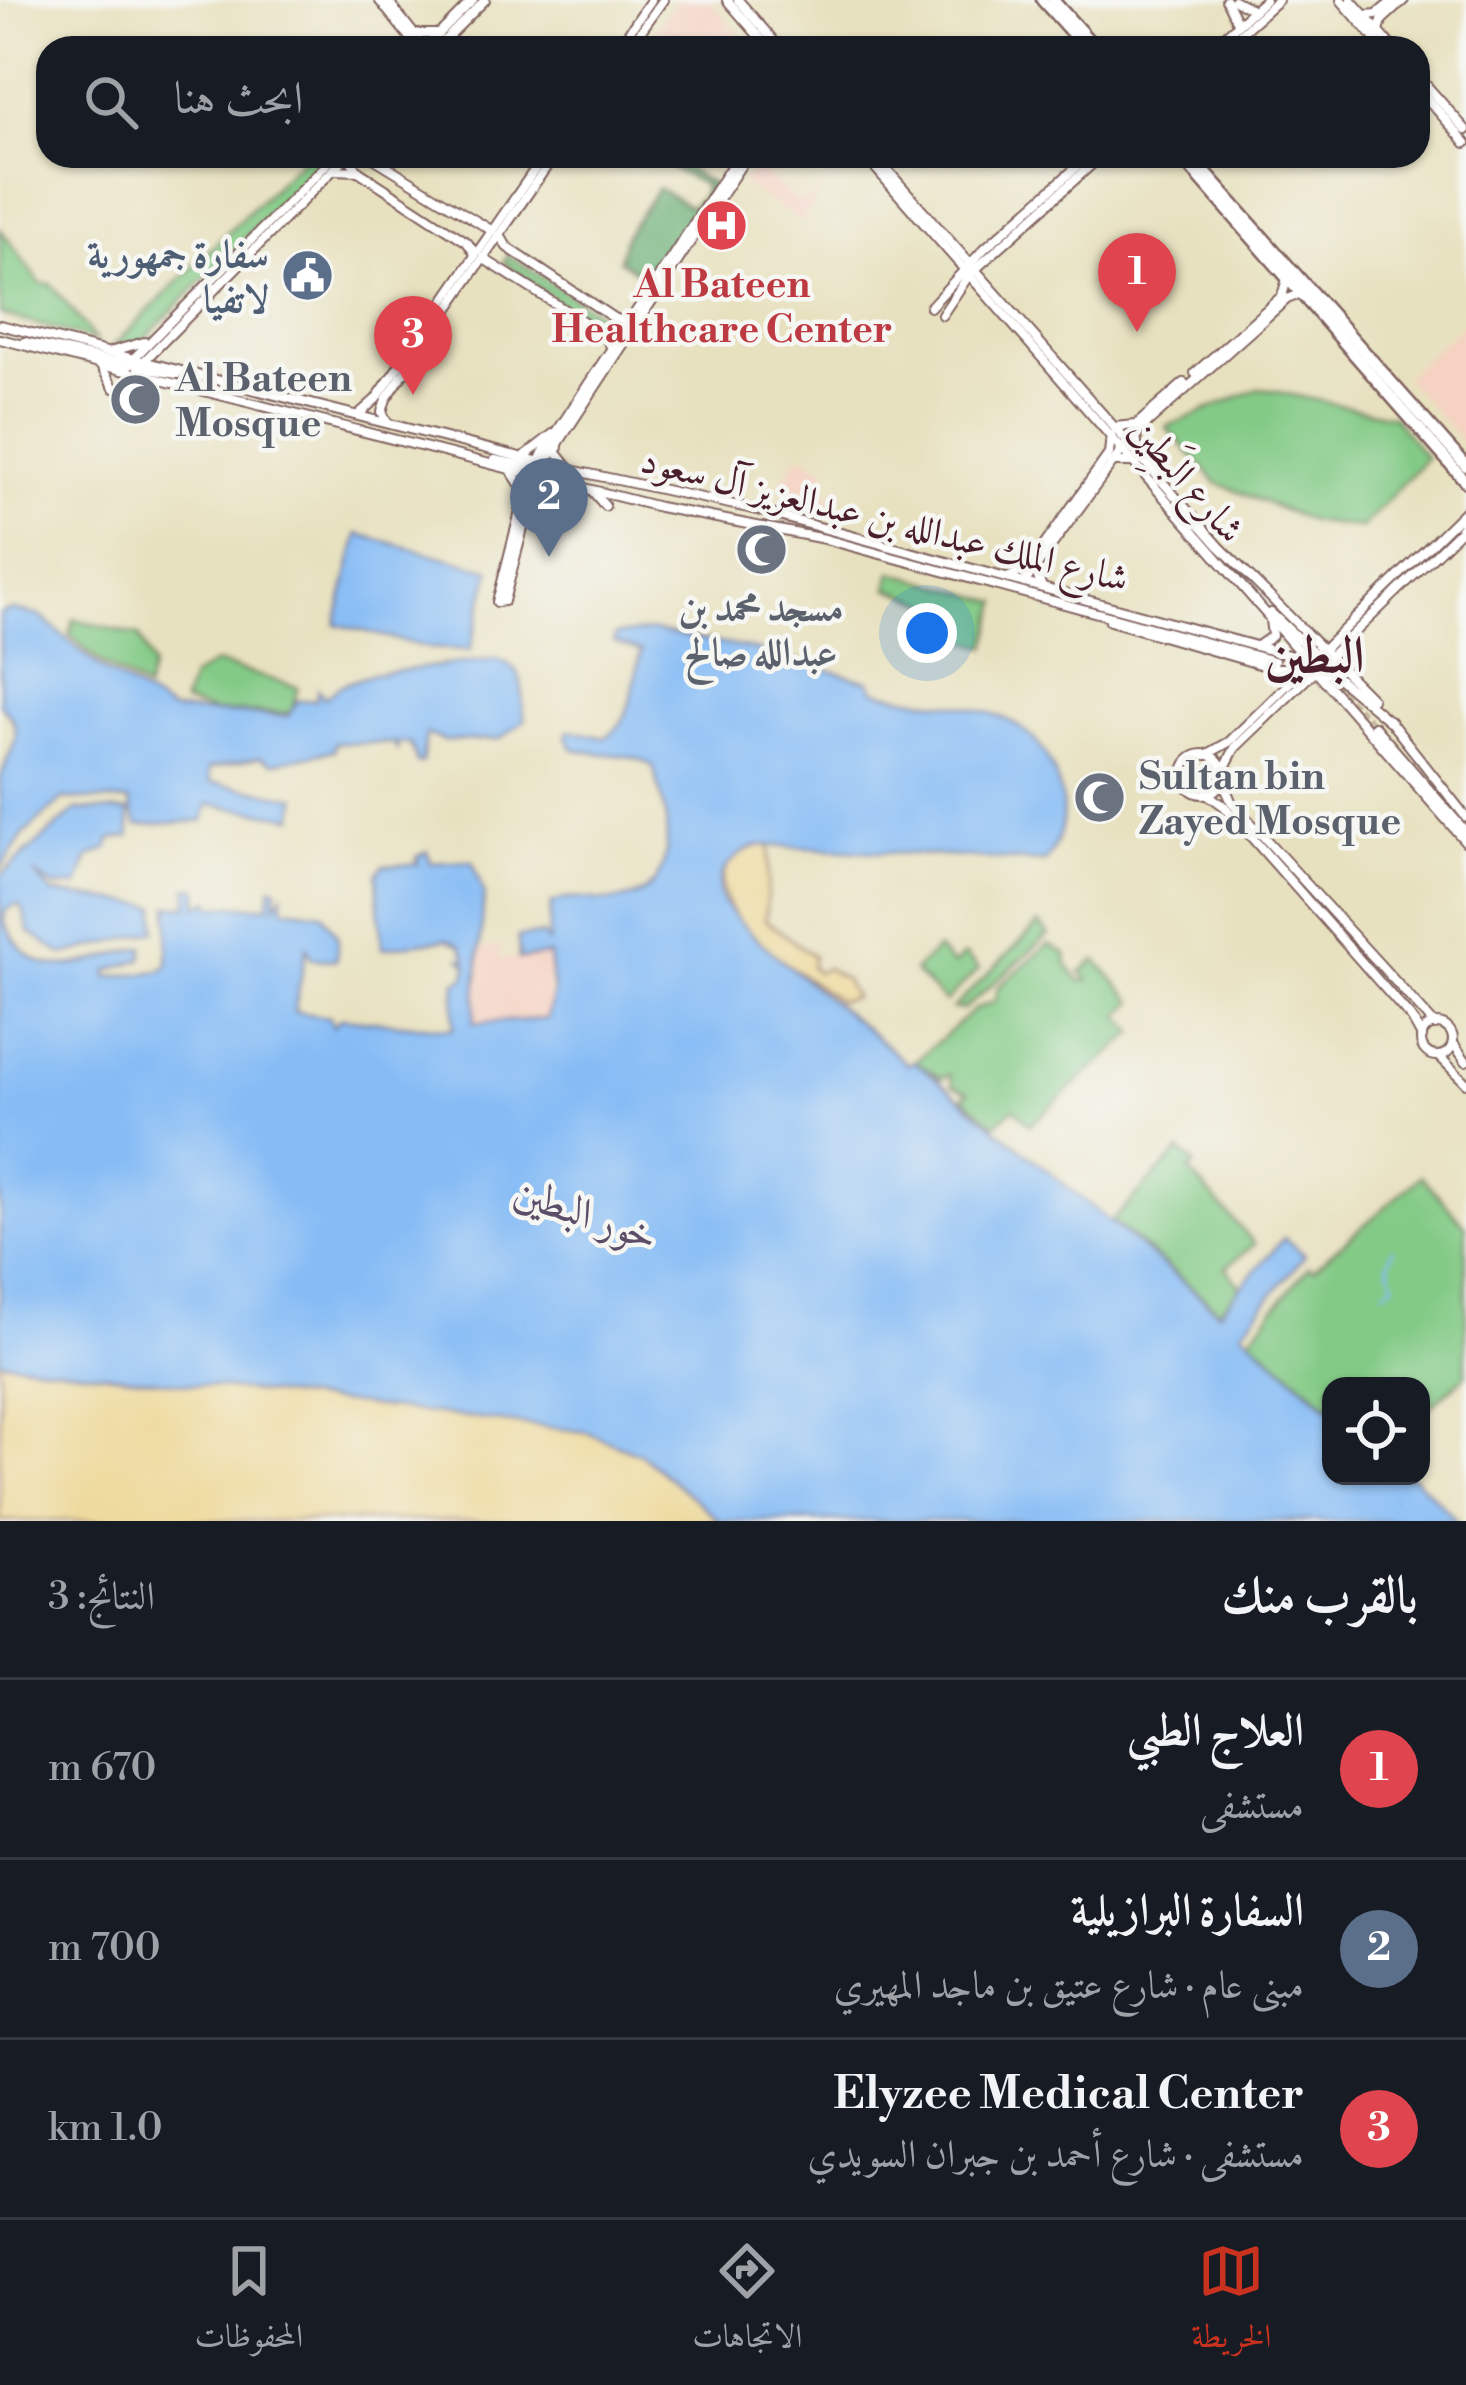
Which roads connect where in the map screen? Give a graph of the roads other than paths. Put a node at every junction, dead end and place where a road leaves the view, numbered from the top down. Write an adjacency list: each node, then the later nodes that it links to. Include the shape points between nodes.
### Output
1 (383, 0): 22 (main road)
2 (473, 0): 21 (main road)
3 (485, 0): 25 (main road)
4 (651, 0): 26 (main road)
5 (663, 0): 27 (main road)
6 (727, 0): 28 (main road)
7 (738, 0): 29 (main road)
8 (1042, 0): 30 (highway)
9 (1053, 0): 31 (highway)
10 (1230, 0): 17 (main road); 19 (main road)
11 (1265, 0): 17 (main road)
12 (1278, 0): 33 (main road)
13 (1341, 0): 34 (main road)
14 (1351, 0): 18 (main road)
15 (1394, 0): 18 (main road)
16 (1404, 0): 20 (main road)
17 (1253, 10): 19 (main road)
18 (1364, 15): 20 (main road)
19 (1238, 24): 32 (main road)
20 (1379, 32): 35 (main road)
21 (440, 33): 23 (main road); 24 (main road)
22 (412, 36)
23 (435, 36)
24 (435, 36)
25 (449, 36)
26 (626, 36)
27 (638, 36)
28 (758, 36)
29 (770, 36)
30 (1074, 36)
31 (1085, 36)
32 (1224, 36)
33 (1238, 36)
34 (1372, 36)
35 (1383, 36)
36 (1430, 90): 38 (main road)
37 (1430, 102): 39 (main road)
38 (1466, 130)
39 (1466, 142)
40 (323, 168): 73 (main road)
41 (356, 168): 53 (main road)
42 (379, 168): 54 (main road)
43 (389, 168): 55 (main road)
44 (539, 168): 56 (main road)
45 (734, 168): 66 (main road)
46 (876, 168): 59 (main road, شارع البَطِين)
47 (885, 168): 59 (main road, شارع البَطِين)
48 (1076, 168): 60 (main road)
49 (1087, 168): 60 (main road)
50 (1191, 168): 64 (highway)
51 (1201, 168): 101 (highway)
52 (333, 170): 53 (main road); 77 (main road)
53 (358, 171): 54 (main road)
54 (374, 182): 57 (main road)
55 (471, 222): 56 (main road); 57 (main road, via 471,235)
56 (496, 233): 58 (main road); 61 (main road)
57 (461, 239): 61 (main road)
58 (513, 251): 62 (main road, via 503,254); 71 (main road)
59 (955, 252): 60 (main road); 63 (main road, شارع البَطِين); 65 (main road)
60 (986, 253): 63 (main road); 67 (main road)
61 (479, 257): 62 (main road); 87 (main road); 88 (main road, via 386,399)
62 (502, 266): 75 (main road)
63 (969, 269): 65 (main road); 67 (main road, شارع البَطِين)
64 (1286, 277): 68 (highway); 89 (main road, via 1282,296 1138,424)
65 (956, 284): 67 (main road); 69 (main road); 70 (main road)
66 (655, 287): 72 (main road); 91 (main road)
67 (986, 289): 89 (main road, شارع البَطِين)
68 (1302, 294): 90 (main road); 101 (highway)
69 (930, 308)
70 (942, 315)
71 (611, 317): 72 (main road); 75 (main road)
72 (628, 321): 80 (main road)
73 (166, 322): 78 (main road); 83 (main road)
74 (0, 326): 81 (main road, شارع الملك عبدالله بن عبدالعزيز آل سعود)
75 (600, 332): 80 (main road)
76 (0, 339): 79 (main road, شارع الملك عبدالله بن عبدالعزيز آل سعود)
77 (162, 341): 83 (main road); 84 (main road, via 160,358)
78 (146, 342): 81 (main road); 83 (main road)
79 (18, 344): 82 (main road, شارع الملك عبدالله بن عبدالعزيز آل سعود); 83 (main road)
80 (611, 346): 91 (main road)
81 (105, 352): 83 (main road, شارع الملك عبدالله بن عبدالعزيز آل سعود)
82 (99, 364): 83 (main road, شارع الملك عبدالله بن عبدالعزيز آل سعود); 86 (main road, via 119,390)
83 (133, 365): 84 (main road, شارع الملك عبدالله بن عبدالعزيز آل سعود); 85 (main road); 86 (main road, شارع الملك عبدالله بن عبدالعزيز آل سعود)
84 (174, 369): 85 (main road, شارع الملك عبدالله بن عبدالعزيز آل سعود)
85 (190, 373): 87 (main road, شارع الملك عبدالله بن عبدالعزيز آل سعود)
86 (150, 377): 96 (main road, شارع الملك عبدالله بن عبدالعزيز آل سعود)
87 (358, 415): 88 (main road, شارع الملك عبدالله بن عبدالعزيز آل سعود)
88 (387, 422): 93 (main road, شارع الملك عبدالله بن عبدالعزيز آل سعود)
89 (1112, 430): 92 (main road, شارع البَطِين); 95 (main road)
90 (1136, 433): 92 (main road); 94 (main road)
91 (556, 437): 93 (main road); 98 (main road); 99 (main road, via 557,453)
92 (1125, 446): 94 (main road, شارع البَطِين); 95 (main road)
93 (518, 455): 98 (main road, شارع الملك عبدالله بن عبدالعزيز آل سعود)
94 (1136, 459): 95 (main road); 115 (main road, شارع البَطِين); 119 (main road, شارع البَطِين)
95 (1109, 460): 108 (main road)
96 (482, 461): 97 (main road, شارع الملك عبدالله بن عبدالعزيز آل سعود); 98 (main road)
97 (509, 468): 98 (main road, شارع الملك عبدالله بن عبدالعزيز آل سعود); 105 (main road)
98 (539, 468): 99 (main road, شارع الملك عبدالله بن عبدالعزيز آل سعود); 100 (main road); 102 (main road, شارع الملك عبدالله بن عبدالعزيز آل سعود); 105 (main road)
99 (572, 470): 100 (main road, شارع الملك عبدالله بن عبدالعزيز آل سعود)
100 (592, 475): 103 (main road, شارع الملك عبدالله بن عبدالعزيز آل سعود)
101 (1466, 478)
102 (560, 482): 104 (main road, شارع الملك عبدالله بن عبدالعزيز آل سعود); 105 (main road)
103 (632, 484): 106 (main road); 111 (main road, شارع الملك عبدالله بن عبدالعزيز آل سعود)
104 (592, 490): 106 (main road, شارع الملك عبدالله بن عبدالعزيز آل سعود); 107 (main road)
105 (528, 495): 105 (main road, via 500,605)
106 (608, 495): 113 (main road, شارع الملك عبدالله بن عبدالعزيز آل سعود, via 816,537)
107 (605, 506)
108 (1067, 516): 110 (main road); 111 (main road, via 1028,568)
109 (1465, 520): 117 (main road); 121 (main road)
110 (1035, 570): 112 (main road); 114 (main road)
111 (1005, 578): 112 (main road, شارع الملك عبدالله بن عبدالعزيز آل سعود)
112 (1024, 584): 113 (main road); 114 (main road, شارع الملك عبدالله بن عبدالعزيز آل سعود)
113 (996, 585): 124 (main road, شارع الملك عبدالله بن عبدالعزيز آل سعود)
114 (1043, 589): 120 (main road, شارع الملك عبدالله بن عبدالعزيز آل سعود)
115 (1259, 607): 116 (main road, شارع البَطِين); 123 (main road)
116 (1270, 618): 120 (main road, via 1270,640); 123 (main road, شارع البَطِين)
117 (1348, 622): 118 (main road); 123 (main road)
118 (1336, 634): 119 (main road); 123 (main road)
119 (1307, 639): 123 (main road, شارع البَطِين)
120 (1255, 646): 122 (main road, شارع الملك عبدالله بن عبدالعزيز آل سعود)
121 (1340, 646): 123 (main road); 125 (main road)
122 (1292, 656): 123 (main road, شارع الملك عبدالله بن عبدالعزيز آل سعود); 124 (main road, via 1295,670)
123 (1318, 659): 125 (main road, شارع البَطِين); 126 (main road); 127 (main road, شارع البَطِين); 128 (main road); 129 (main road, شارع الملك عبدالله بن عبدالعزيز آل سعود)
124 (1274, 664): 128 (main road)
125 (1341, 670): 129 (main road, شارع البَطِين)
126 (1300, 686): 127 (main road); 128 (main road)
127 (1329, 686): 136 (main road, شارع البَطِين)
128 (1281, 696): 131 (main road); 132 (main road, via 1232,751)
129 (1388, 720): 134 (main road, شارع البَطِين)
130 (1374, 726): 135 (main road)
131 (1206, 754): 132 (main road); 133 (main road, via 1183,772 1188,787)
132 (1222, 776): 133 (main road); 137 (main road, via 1232,801)
133 (1206, 794): 138 (main road)
134 (1466, 818)
135 (1466, 832)
136 (1466, 842)
137 (1435, 1025): 138 (main road); 139 (main road, via 1448,1029)
138 (1422, 1037): 140 (main road, via 1424,1049)
139 (1453, 1042): 140 (main road); 141 (main road)
140 (1438, 1056): 142 (main road)
141 (1466, 1061)
142 (1466, 1083)

